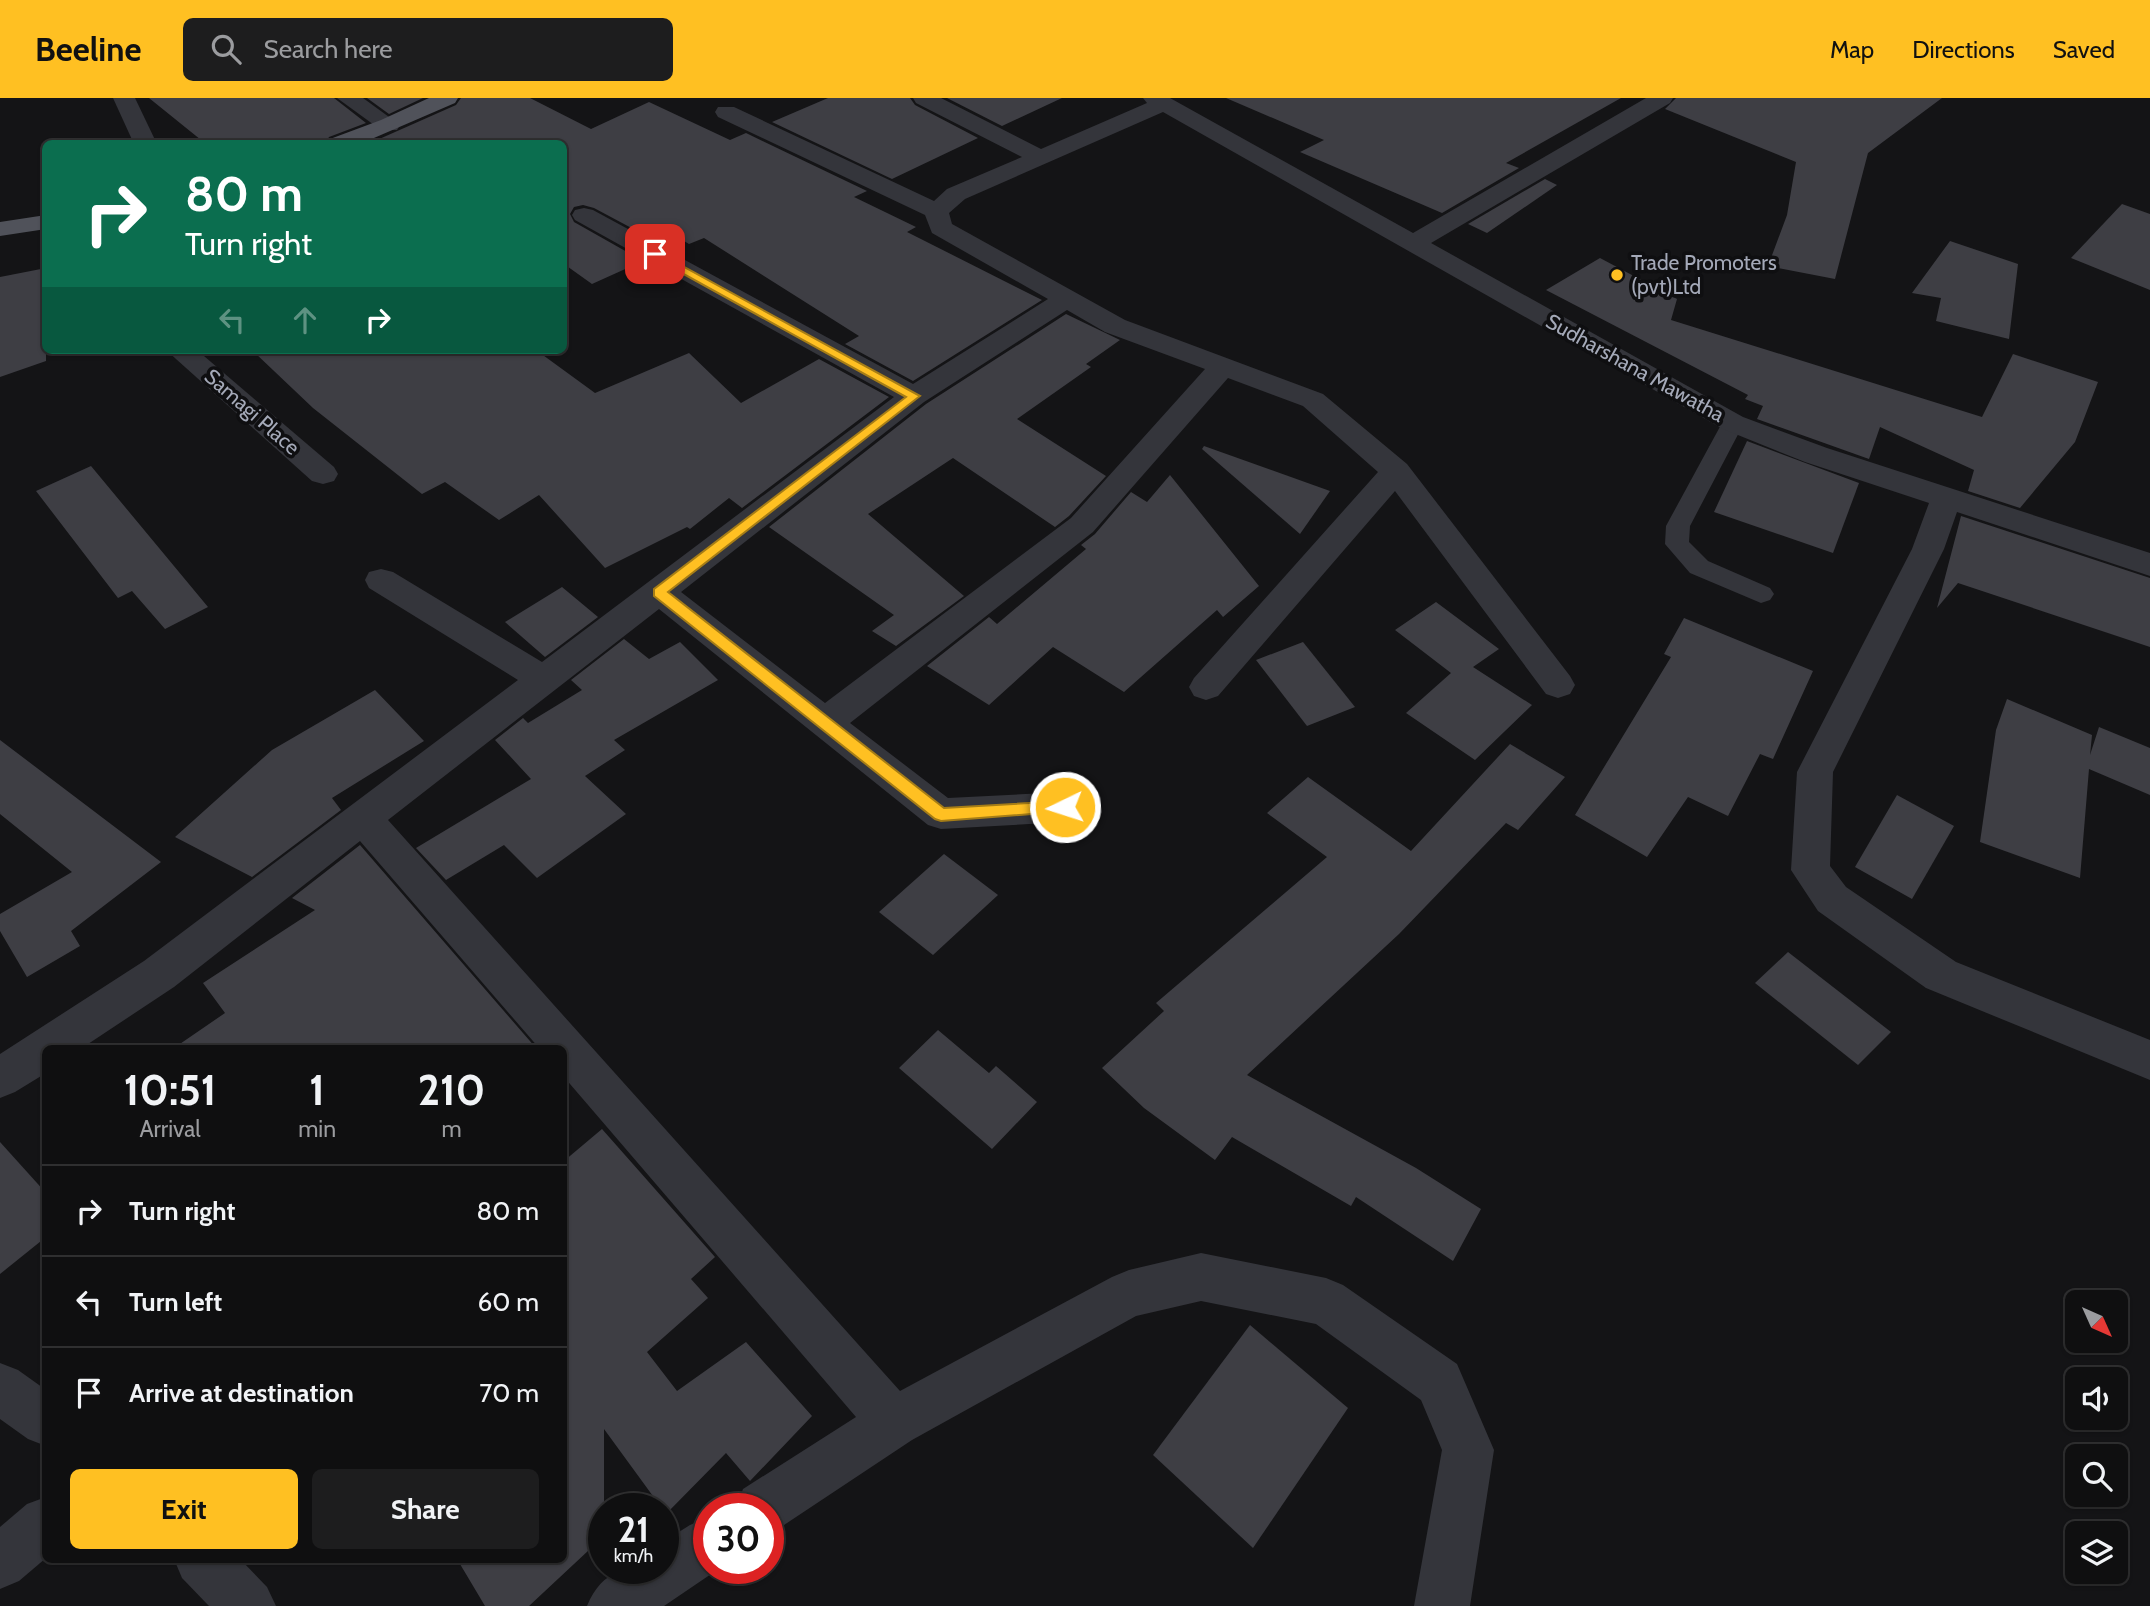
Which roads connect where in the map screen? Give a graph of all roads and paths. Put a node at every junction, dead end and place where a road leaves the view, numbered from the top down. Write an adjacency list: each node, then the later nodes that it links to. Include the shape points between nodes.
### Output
1 (124, 98): 9 (street)
2 (348, 98): 8 (street)
3 (447, 98): 8 (main road)
4 (924, 98): 11 (street)
5 (1662, 98): 16 (street)
6 (1159, 101): 11 (street); 16 (street, Sudharshana Mawatha)
7 (726, 112): 12 (street)
8 (389, 125): 10 (main road)
9 (144, 140)
10 (349, 140)
11 (1040, 157): 12 (street, via 956,194)
12 (936, 211): 17 (street, via 941,228)
13 (584, 215): 20 (street)
14 (42, 223): 15 (main road)
15 (0, 229)
16 (1412, 244): 21 (street, Sudharshana Mawatha)
17 (1067, 298): 19 (street, via 1115,327); 20 (street)
18 (185, 354): 23 (street, Samagi Place)
19 (1222, 368): 22 (street, via 1313,400); 32 (street, via 1082,525)
20 (914, 396): 27 (street)
21 (1733, 423): 24 (street, Sudharshana Mawatha); 28 (lane, via 1678,526 1677,544 1699,567)
22 (1396, 471): 30 (street); 31 (street)
23 (323, 474)
24 (1946, 498): 25 (street, Sudharshana Mawatha); 39 (street, via 1928,548 1815,772 1810,870 1832,899 1941,975)
25 (2150, 565)
26 (381, 580): 29 (street)
27 (659, 592): 29 (street); 32 (street)
28 (1762, 594)
29 (545, 680): 34 (street)
30 (1558, 685)
31 (1206, 687)
32 (826, 722): 33 (street, via 941,814)
33 (1065, 807)
34 (364, 819): 35 (street, via 159,974); 36 (street)
35 (52, 1045)
36 (563, 1045)
37 (567, 1050): 43 (street)
38 (42, 1052): 40 (street)
39 (2150, 1060)
40 (0, 1079)
41 (0, 1388): 42 (street)
42 (42, 1418)
43 (894, 1422): 44 (street); 51 (street, via 1129,1294 1201,1277 1325,1302 1438,1382 1468,1451)
44 (784, 1494)
45 (42, 1525): 47 (street)
46 (693, 1555): 50 (street)
47 (0, 1562)
48 (205, 1563): 49 (street)
49 (248, 1606)
50 (615, 1606)
51 (1442, 1606)

